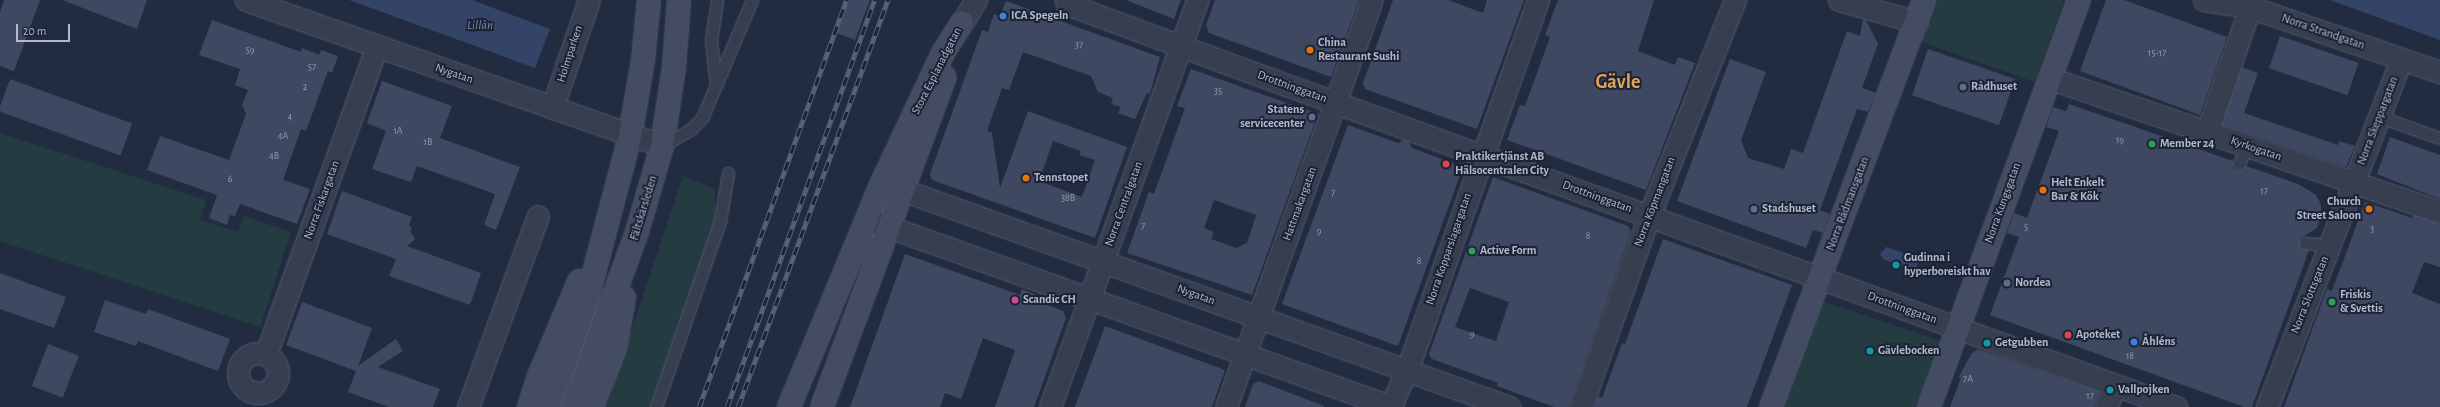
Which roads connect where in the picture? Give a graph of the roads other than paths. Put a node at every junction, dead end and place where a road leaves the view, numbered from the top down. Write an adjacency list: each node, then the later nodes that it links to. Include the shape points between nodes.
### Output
1 (246, 0): 21 (street, Nygatan)
2 (589, 0): 27 (street, Holmparken)
3 (649, 0): 30 (street, via 643,60)
4 (679, 0): 32 (street, Fältskärsleden, via 674,68)
5 (717, 0): 25 (lane, via 711,41)
6 (752, 0): 25 (lane)
7 (976, 0): 19 (street)
8 (1066, 0): 20 (street, Drottninggatan, via 1067,4)
9 (1198, 0): 20 (street, Norra Centralgatan)
10 (1372, 0): 26 (street, Hattmakargatan)
11 (1538, 0): 33 (street, Norra Kopparslagargatan)
12 (1735, 0): 41 (street, Norra Köpmangatan)
13 (1839, 0): 18 (street)
14 (1924, 0): 18 (street, Norra Rådmansgatan)
15 (2079, 0): 24 (street, Norra Kungsgatan)
16 (2204, 0): 17 (street, Norra Strandgatan)
17 (2250, 7): 22 (street, Norra Strandgatan); 29 (street)
18 (1917, 22): 48 (street, Norra Rådmansgatan)
19 (962, 23): 35 (street, Stora Esplanadgatan, via 943,53); 37 (street, Stora Esplanadgatan, via 934,112)
20 (1181, 45): 26 (street, Drottninggatan); 47 (street, Norra Centralgatan)
21 (377, 46): 27 (street, Nygatan); 52 (street, Norra Fiskargatan)
22 (2401, 59): 23 (street, Norra Strandgatan); 28 (street, Norra Skeppargatan)
23 (2440, 72)
24 (2049, 78): 29 (street, Kyrkogatan); 51 (street, Norra Kungsgatan)
25 (716, 85): 32 (lane, via 702,118 691,129)
26 (1337, 103): 33 (street, Drottninggatan); 50 (street, Hattmakargatan)
27 (552, 108): 30 (street, Nygatan)
28 (2380, 118): 31 (lane); 36 (street, Norra Skeppargatan)
29 (2207, 132): 36 (street, Kyrkogatan, via 2243,155)
30 (630, 136): 32 (street, Nygatan); 38 (street)
31 (2440, 138)
32 (662, 146): 44 (street, Fältskärsleden)
33 (1482, 156): 41 (street, Drottninggatan); 54 (street, Norra Kopparslagargatan)
34 (728, 173): 62 (lane, via 720,221)
35 (882, 183): 37 (street, Nygatan); 42 (street, Stora Esplanadgatan)
36 (2355, 183): 39 (street, Kyrkogatan); 46 (street, Norra Slottsgatan)
37 (905, 191): 43 (street, Stora Esplanadgatan); 47 (street, Nygatan)
38 (609, 210): 58 (street, via 540,374); 59 (street, via 586,303)
39 (2440, 212)
40 (538, 216): 57 (street)
41 (1649, 216): 48 (street, Drottninggatan); 69 (street, Norra Köpmangatan)
42 (866, 219): 43 (street); 63 (street, Stora Esplanadgatan)
43 (891, 227): 49 (street); 64 (street, Stora Esplanadgatan)
44 (637, 232): 60 (street, Fältskärsleden); 61 (street, via 614,348)
45 (2305, 243): 46 (lane)
46 (2330, 245): 74 (street, Norra Slottsgatan)
47 (1103, 262): 49 (street, Norra Centralgatan); 50 (street, Nygatan)
48 (1820, 278): 51 (street, Drottninggatan); 70 (street, Norra Rådmansgatan)
49 (1090, 298): 53 (street); 65 (street, Norra Centralgatan)
50 (1258, 317): 53 (street, Hattmakargatan); 54 (street, Nygatan)
51 (1957, 328): 55 (street, Drottninggatan); 71 (street, Norra Kungsgatan)
52 (266, 354): 56 (street, via 277,365 278,380 268,391); 56 (street, via 251,354 240,363 238,378)
53 (1245, 354): 66 (street, Hattmakargatan); 67 (street)
54 (1407, 370): 67 (street, Norra Kopparslagargatan); 68 (street, Nygatan)
55 (2115, 385): 72 (street); 73 (street, Drottninggatan)
56 (251, 400)
57 (468, 407)
58 (529, 407)
59 (549, 407)
60 (572, 407)
61 (592, 407)
62 (656, 407)
63 (789, 407)
64 (822, 407)
65 (1050, 407)
66 (1226, 407)
67 (1391, 407)
68 (1509, 407)
69 (1581, 407)
70 (1771, 407)
71 (1929, 407)
72 (2107, 407)
73 (2176, 407)
74 (2266, 407)

